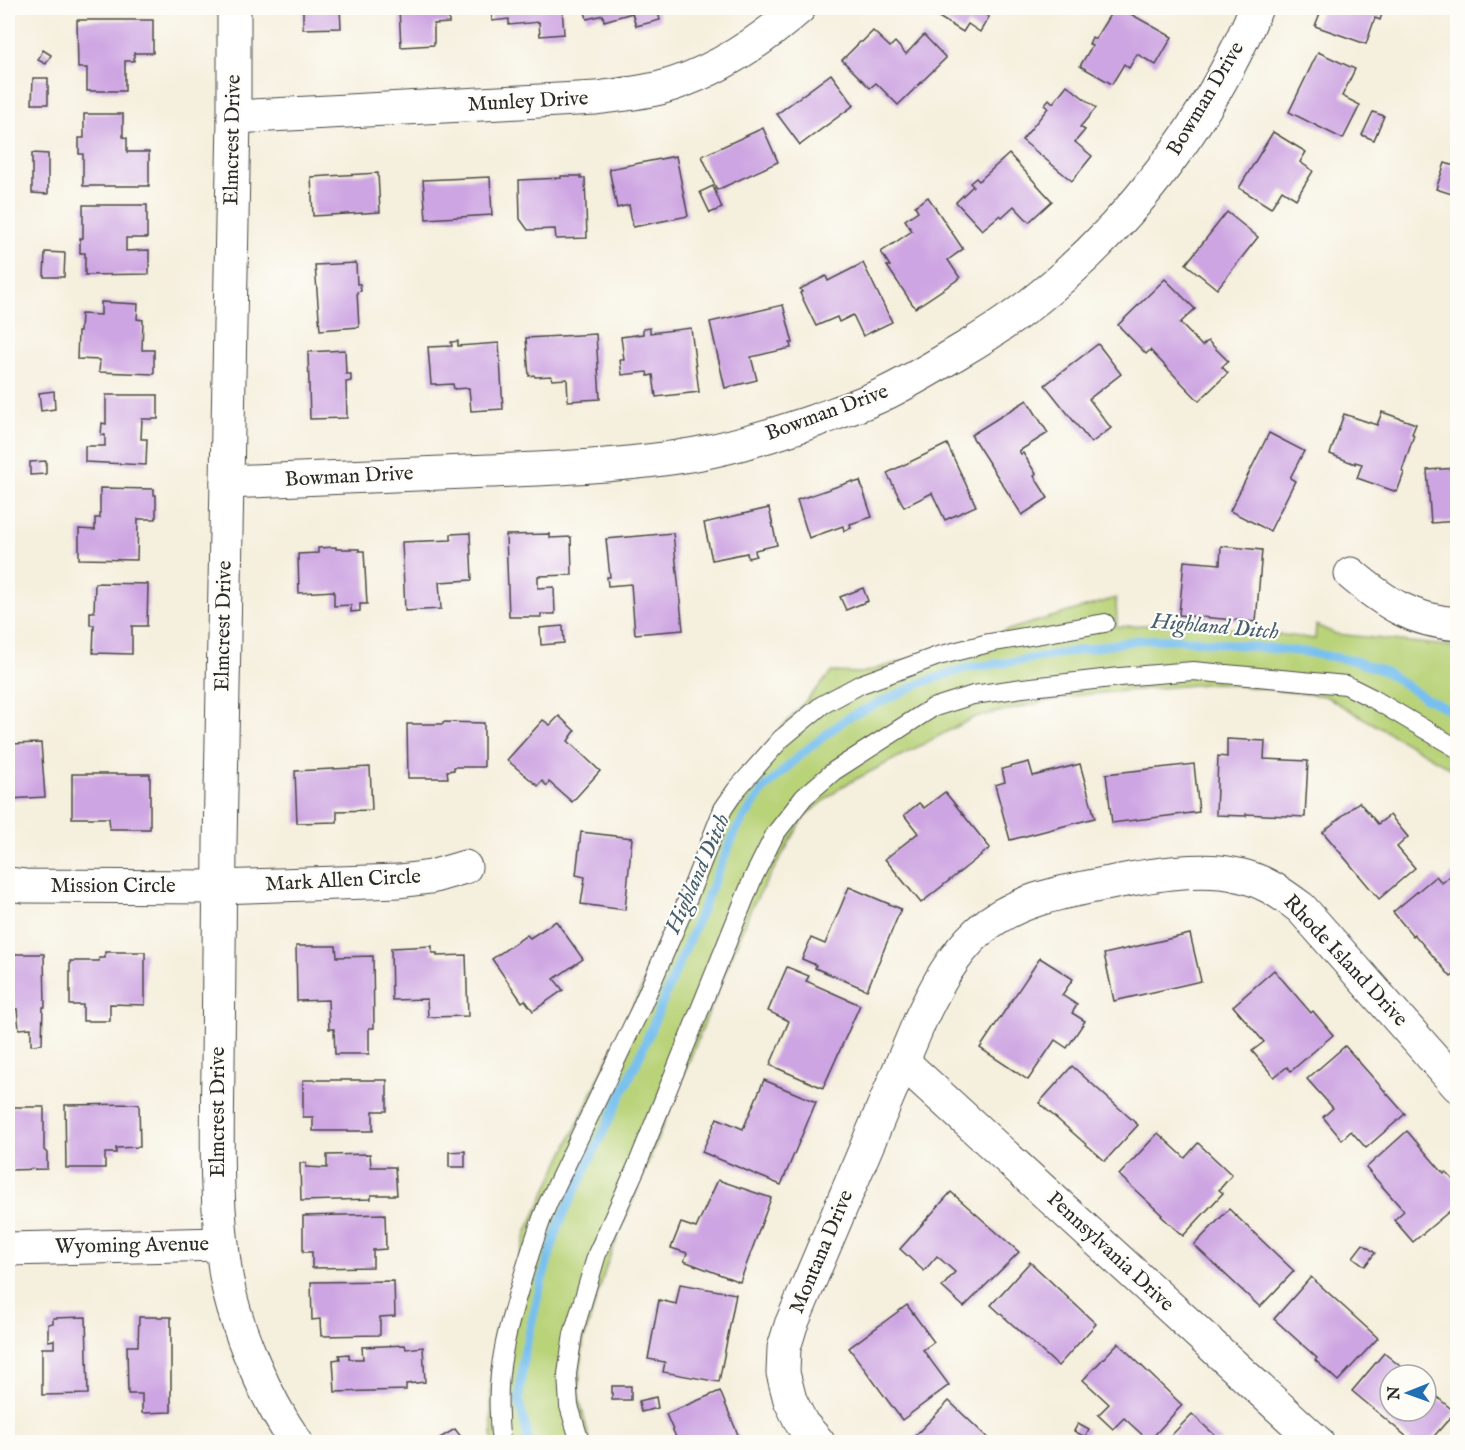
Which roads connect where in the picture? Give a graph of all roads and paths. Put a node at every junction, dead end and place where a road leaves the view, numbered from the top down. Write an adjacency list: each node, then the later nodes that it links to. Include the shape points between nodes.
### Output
1 (234, 8): 4 (street, Elmcrest Drive)
2 (800, 8): 4 (street, Munley Drive, via 726,62 640,92 596,98)
3 (1256, 8): 5 (street, Bowman Drive, via 1223,77 1195,123 1162,171 1121,219 1028,306 885,394 791,429 694,454 586,467)
4 (234, 117): 5 (street, Elmcrest Drive)
5 (226, 482): 12 (street, Elmcrest Drive)
6 (1351, 574): 8 (street, via 1401,609 1440,623)
7 (1104, 623): 18 (lane, via 989,643 938,656 861,684 822,705 790,732 736,790 723,809 640,1010 537,1230 509,1322 500,1368)
8 (1458, 624)
9 (1458, 749): 19 (lane, via 1346,685 1193,671 973,695 932,708 834,771 804,797 775,834 753,878 597,1254 573,1334 567,1374 569,1406)
10 (465, 867): 12 (street, Mark Allen Circle, via 431,877 399,880)
11 (8, 884): 12 (street, Mission Circle)
12 (219, 887): 15 (street, Elmcrest Drive, via 217,1180)
13 (903, 1062): 14 (street, Rhode Island Drive, via 941,977 960,950 1006,913 1061,892 1149,875 1209,872 1261,881 1301,908); 20 (street, Montana Drive, via 784,1348 783,1373 790,1400 802,1424); 21 (street, Pennsylvania Drive)
14 (1458, 1086)
15 (222, 1244): 16 (street, Wyoming Avenue); 17 (street, Wyoming Avenue, via 232,1301 253,1361)
16 (8, 1249)
17 (296, 1443)
18 (502, 1443)
19 (580, 1443)
20 (818, 1443)
21 (1317, 1443)

